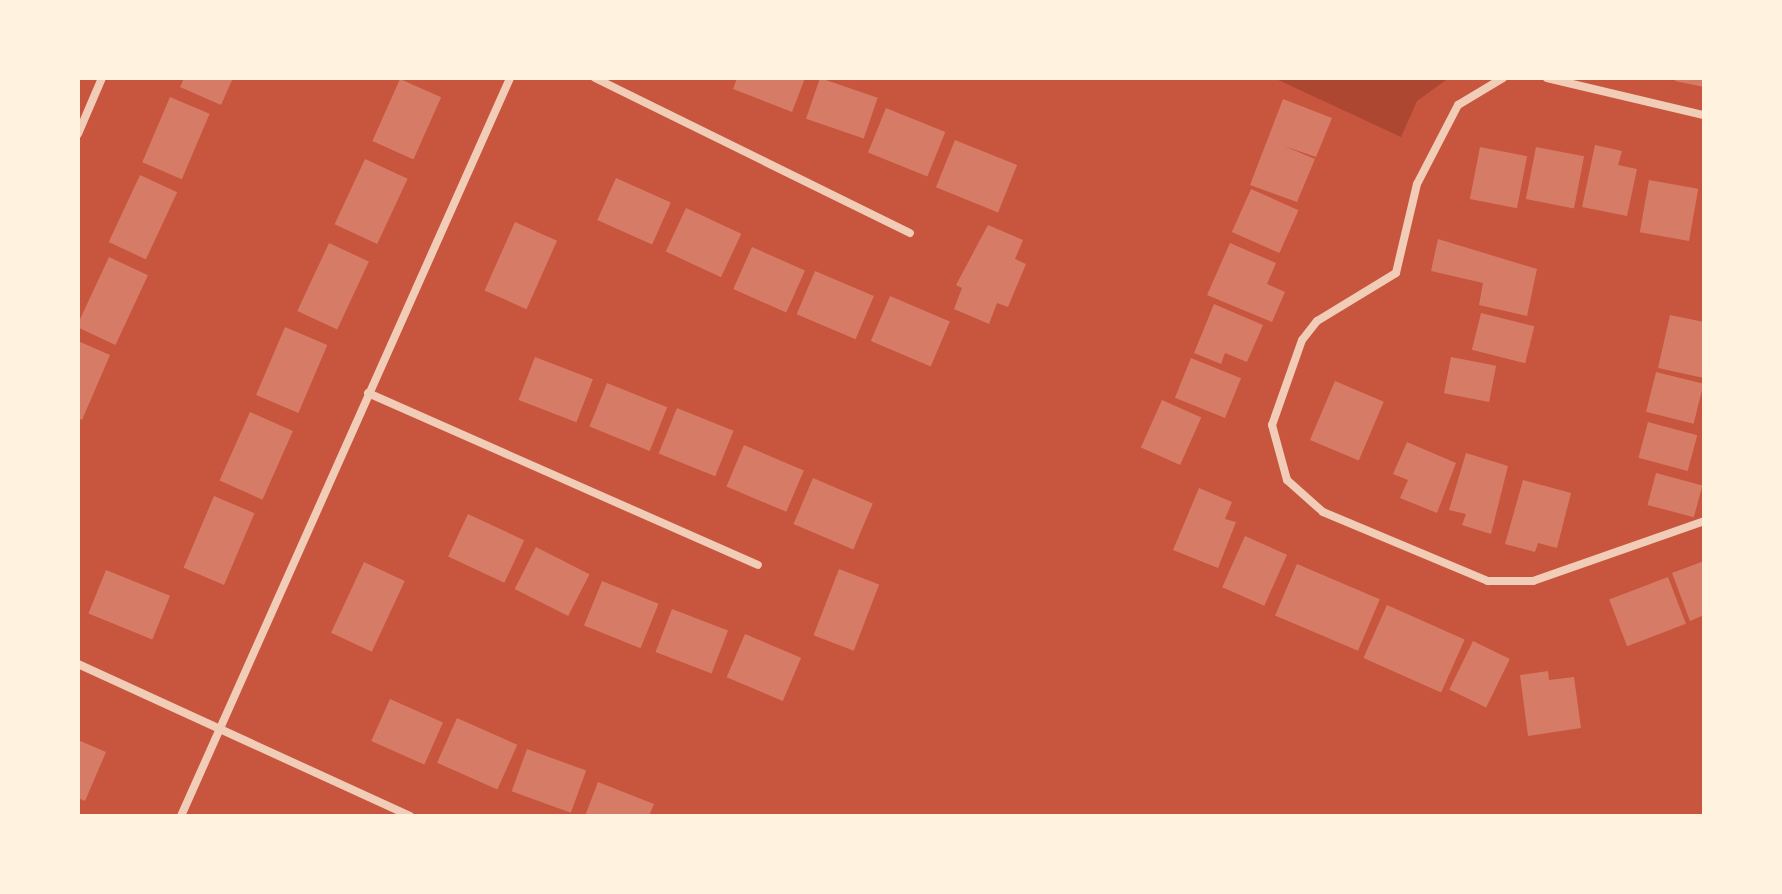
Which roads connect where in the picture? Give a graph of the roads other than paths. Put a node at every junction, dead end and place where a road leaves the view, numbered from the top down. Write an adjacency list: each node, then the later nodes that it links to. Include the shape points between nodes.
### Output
1 (102, 78): 7 (street)
2 (510, 78): 9 (street)
3 (595, 78): 8 (street)
4 (1503, 78): 10 (street, via 1458,105 1417,184 1396,273 1317,321 1302,340 1272,425 1287,480 1323,512 1488,581 1533,581)
5 (1547, 78): 6 (street)
6 (1704, 115)
7 (78, 134)
8 (910, 233)
9 (368, 393): 11 (street); 13 (street)
10 (1704, 521)
11 (758, 565)
12 (78, 664): 13 (street)
13 (220, 732): 14 (street); 15 (street)
14 (181, 816)
15 (410, 816)

